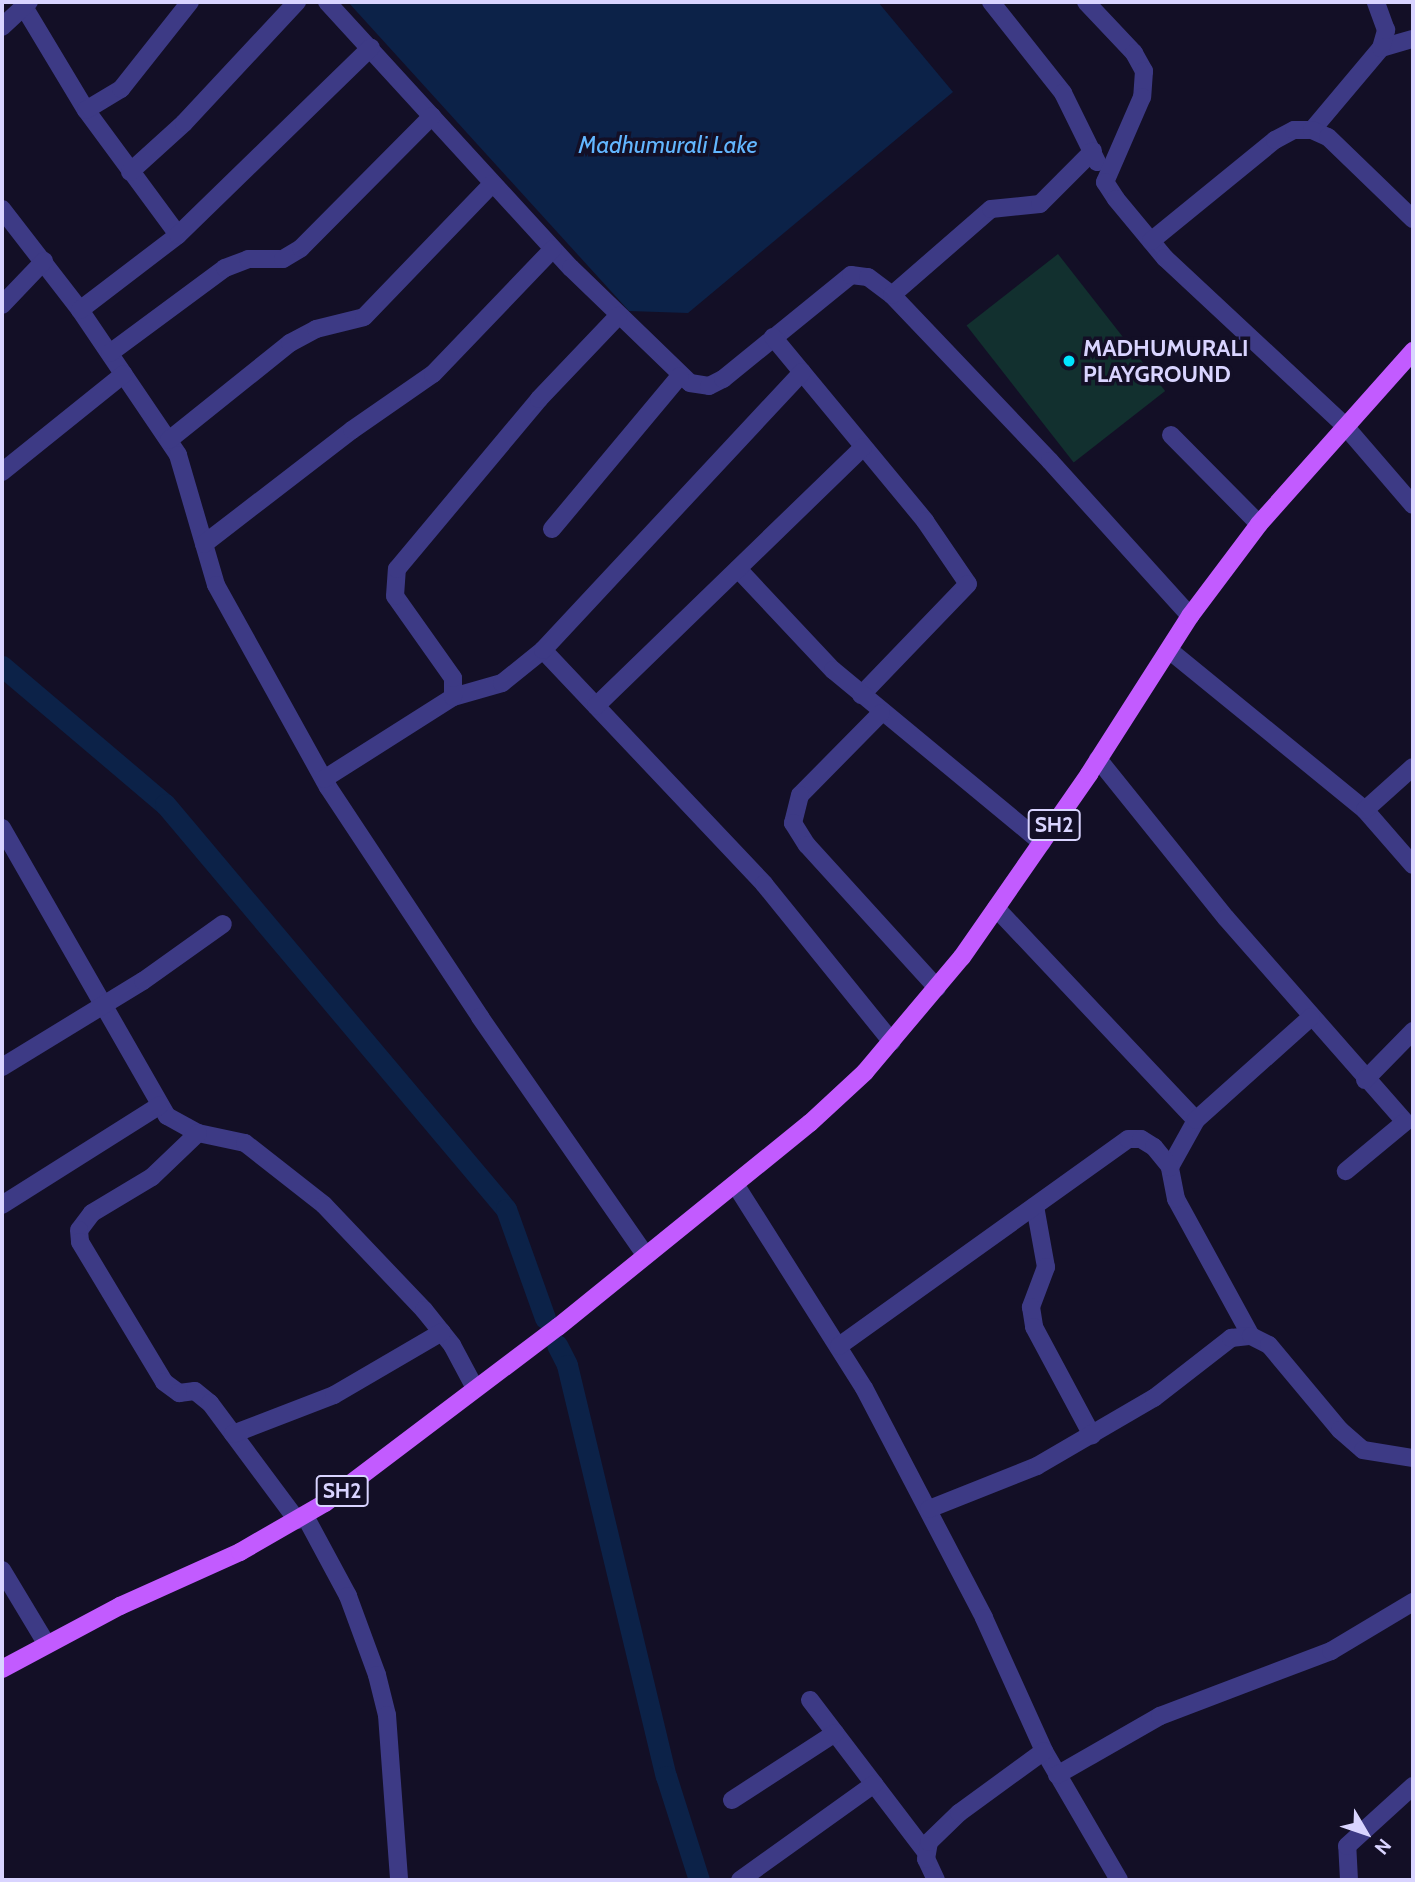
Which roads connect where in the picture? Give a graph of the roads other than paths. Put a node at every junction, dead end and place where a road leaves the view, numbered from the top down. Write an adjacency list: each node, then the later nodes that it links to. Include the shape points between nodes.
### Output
1 (190, 2): 12 (street, via 121,89)
2 (297, 2): 16 (street, via 184,123)
3 (327, 2): 10 (street)
4 (991, 2): 15 (street, via 1063,93)
5 (1086, 2): 17 (street, via 1134,53 1144,71 1142,97)
6 (1376, 2): 11 (street, via 1386,30)
7 (27, 4): 8 (street); 12 (street)
8 (2, 27)
9 (1413, 39): 11 (street)
10 (371, 47): 13 (street); 21 (street)
11 (1381, 48): 14 (street)
12 (86, 110): 16 (street)
13 (432, 116): 18 (street); 31 (street, via 301,248 283,259 248,259 225,268)
14 (1312, 130): 20 (street, via 1346,151); 22 (street, via 1294,130 1275,140)
15 (1093, 151): 17 (street); 25 (street, via 1040,204 991,209)
16 (130, 172): 21 (street)
17 (1105, 182): 22 (street)
18 (492, 184): 23 (street); 37 (street, via 364,317 290,342)
19 (2, 209): 24 (street)
20 (1413, 219)
21 (178, 234): 27 (street)
22 (1151, 241): 35 (street, via 1280,369)
23 (553, 249): 28 (street); 43 (street, via 433,374)
24 (44, 261): 26 (street); 27 (street)
25 (892, 295): 29 (street, via 868,277 851,275); 45 (street)
26 (2, 304)
27 (80, 310): 31 (street)
28 (618, 316): 34 (street); 49 (street, via 539,400 397,569 396,596 453,678)
29 (773, 337): 32 (street); 34 (street, via 709,386)
30 (1413, 351): 35 (main road, SH2)
31 (110, 353): 33 (street)
32 (802, 372): 38 (street); 46 (street)
33 (124, 374): 37 (street); 39 (street)
34 (680, 376): 42 (street)
35 (1345, 426): 40 (street); 41 (main road, SH2)
36 (1171, 435): 41 (street)
37 (169, 440): 43 (street, via 193,494)
38 (863, 447): 44 (street); 48 (street, via 925,521 968,583)
39 (2, 472)
40 (1413, 505)
41 (1259, 524): 45 (main road, SH2)
42 (552, 529)
43 (204, 544): 54 (street, via 216,585 239,633)
44 (738, 569): 48 (street); 50 (street)
45 (1190, 616): 47 (main road, SH2)
46 (543, 650): 49 (street, via 502,682); 50 (street)
47 (1169, 650): 52 (main road, SH2); 55 (street)
48 (861, 695): 51 (street)
49 (453, 697): 54 (street)
50 (596, 706): 65 (street, via 810,936)
51 (881, 713): 57 (street); 61 (street, via 800,795 793,823 802,839)
52 (1098, 759): 57 (main road, SH2); 63 (street)
53 (1413, 767): 55 (street)
54 (324, 779): 77 (street, via 480,1017)
55 (1365, 810): 58 (street)
56 (2, 828): 62 (street)
57 (1042, 843): 59 (main road, SH2)
58 (1413, 865)
59 (996, 908): 61 (main road, SH2); 69 (street)
60 (223, 924): 62 (street, via 143,981)
61 (937, 988): 65 (main road, SH2)
62 (104, 1002): 66 (street); 68 (street)
63 (1311, 1017): 67 (street); 69 (street)
64 (1413, 1031): 67 (street)
65 (892, 1042): 74 (main road, SH2, via 810,1123)
66 (3, 1062)
67 (1365, 1080): 70 (street)
68 (160, 1105): 71 (street, via 178,1126); 75 (street)
69 (1196, 1120): 72 (street)
70 (1409, 1127): 73 (street)
71 (198, 1133): 78 (street, via 245,1143 270,1160 333,1214); 82 (street, via 152,1177 92,1213 79,1230 85,1253 164,1382 179,1393 203,1396)
72 (1170, 1167): 76 (street, via 1141,1139 1128,1139); 79 (street, via 1176,1199)
73 (1346, 1171)
74 (735, 1184): 77 (main road, SH2); 80 (street)
75 (2, 1205)
76 (1035, 1206): 80 (street); 83 (street, via 1046,1267 1031,1307 1034,1327)
77 (645, 1254): 81 (main road, SH2)
78 (442, 1332): 81 (street); 82 (street, via 334,1395)
79 (1251, 1336): 83 (street, via 1231,1338 1154,1398); 84 (street, via 1269,1345 1363,1450)
80 (839, 1346): 85 (street)
81 (475, 1388): 86 (main road, SH2)
82 (233, 1434): 86 (street)
83 (1092, 1435): 85 (street, via 1037,1466)
84 (1413, 1458)
85 (929, 1509): 93 (street)
86 (301, 1518): 89 (main road, SH2); 100 (street, via 348,1596 377,1675 387,1715)
87 (2, 1570): 89 (street)
88 (1413, 1602): 94 (street, via 1331,1651 1160,1716)
89 (46, 1643): 90 (main road, SH2)
90 (2, 1669)
91 (810, 1700): 92 (street)
92 (835, 1733): 95 (street); 97 (street)
93 (1044, 1751): 94 (street); 98 (street, via 959,1813)
94 (1057, 1775): 102 (street)
95 (874, 1784): 98 (street); 101 (street)
96 (1413, 1787): 103 (street, via 1347,1846)
97 (732, 1800)
98 (925, 1851): 99 (street)
99 (931, 1878)
100 (399, 1880)
101 (740, 1880)
102 (1119, 1880)
103 (1349, 1880)

